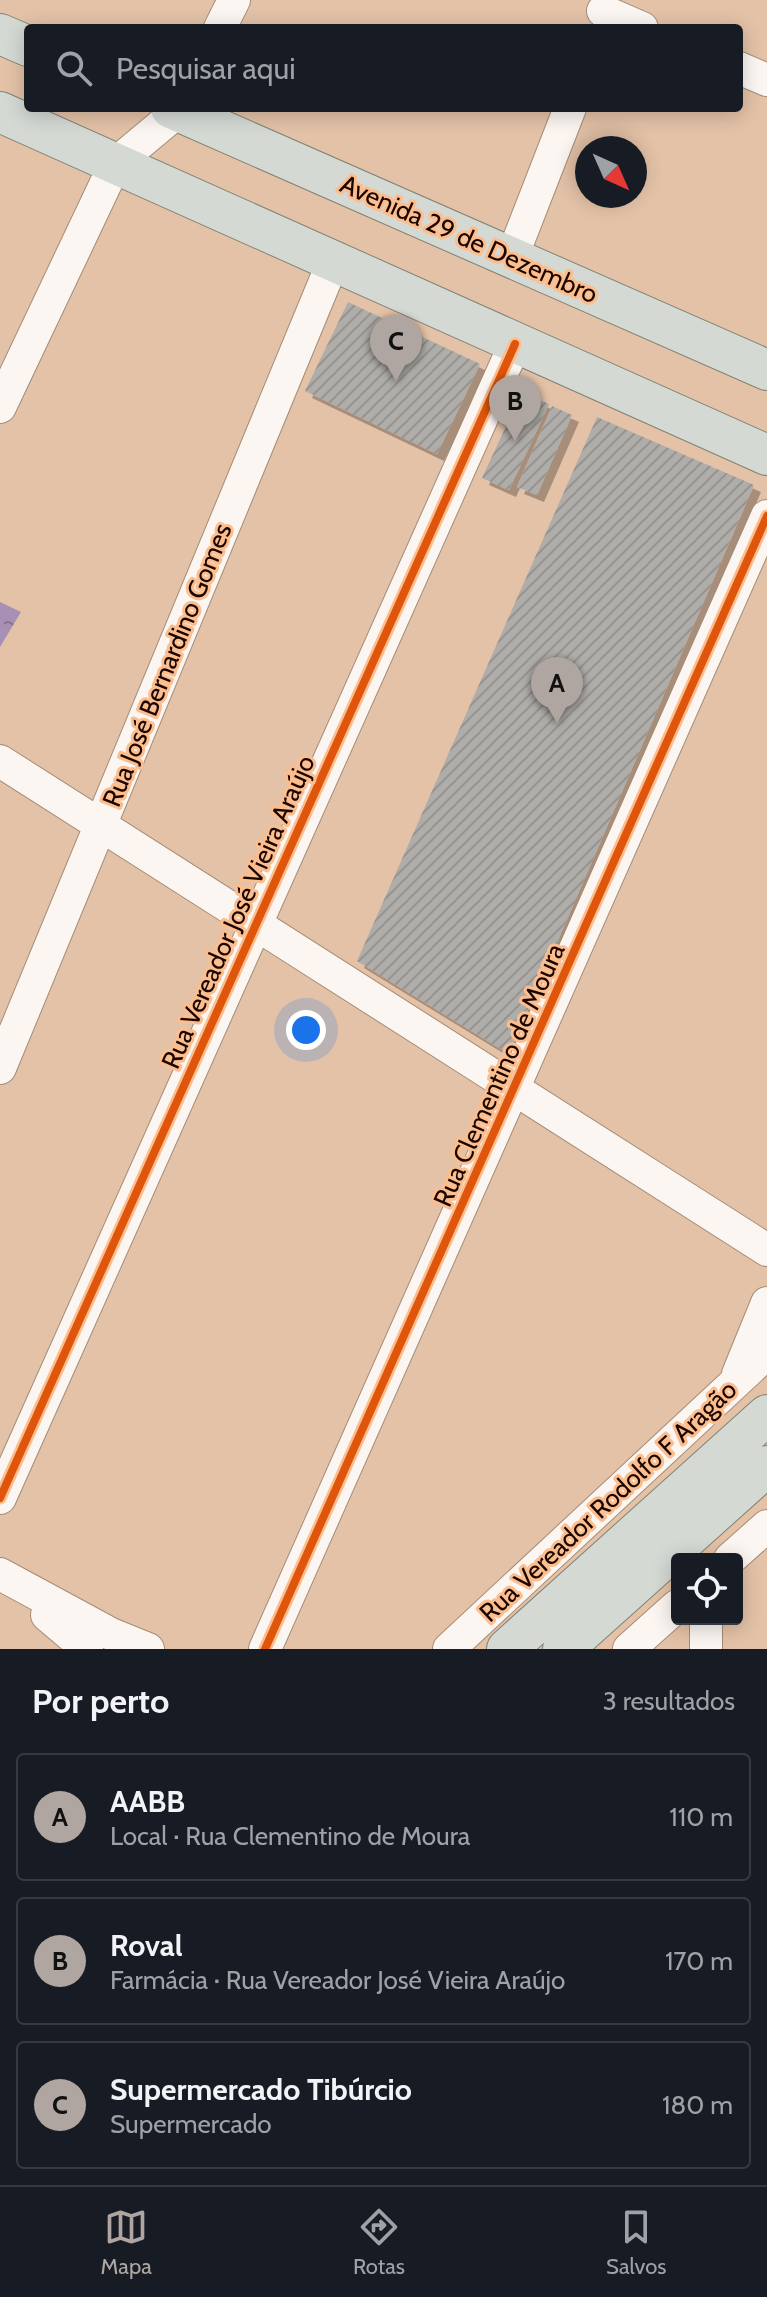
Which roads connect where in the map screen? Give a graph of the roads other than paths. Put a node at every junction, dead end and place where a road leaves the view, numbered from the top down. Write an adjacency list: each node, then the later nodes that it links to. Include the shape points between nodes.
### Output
1 (234, 0): 3 (street)
2 (602, 13): 4 (street)
3 (222, 24)
4 (631, 24)
5 (0, 34): 6 (main road)
6 (24, 44)
7 (743, 70): 8 (street)
8 (767, 80)
9 (0, 112): 13 (main road)
10 (175, 112): 13 (street)
11 (185, 112): 14 (main road, Avenida 29 de Dezembro)
12 (568, 112): 14 (street)
13 (115, 164): 15 (main road); 18 (street)
14 (512, 257): 17 (main road, Avenida 29 de Dezembro)
15 (333, 262): 16 (main road); 22 (street, Rua José Bernardino Gomes)
16 (515, 344): 19 (main road); 23 (street, Rua Vereador José Vieira Araújo)
17 (767, 370)
18 (0, 407)
19 (767, 455)
20 (767, 516): 25 (street, Rua Clementino de Moura)
21 (0, 761): 22 (street)
22 (101, 825): 23 (street); 24 (street, Rua José Bernardino Gomes)
23 (256, 921): 25 (street); 32 (street, Rua Vereador José Vieira Araújo)
24 (0, 1068)
25 (516, 1089): 26 (street); 40 (street, Rua Clementino de Moura)
26 (767, 1250)
27 (767, 1303): 29 (street)
28 (767, 1353): 29 (street, Rua Vereador Rodolfo F Aragão)
29 (734, 1384): 41 (street, Rua Vereador Rodolfo F Aragão)
30 (767, 1415): 42 (main road)
31 (767, 1466): 43 (main road)
32 (0, 1498)
33 (767, 1526): 34 (street)
34 (737, 1553)
35 (0, 1574): 38 (street); 39 (street)
36 (671, 1611): 44 (street)
37 (706, 1625): 45 (street)
38 (87, 1649)
39 (148, 1649)
40 (265, 1649)
41 (449, 1649)
42 (507, 1649)
43 (563, 1649)
44 (629, 1649)
45 (706, 1649)

